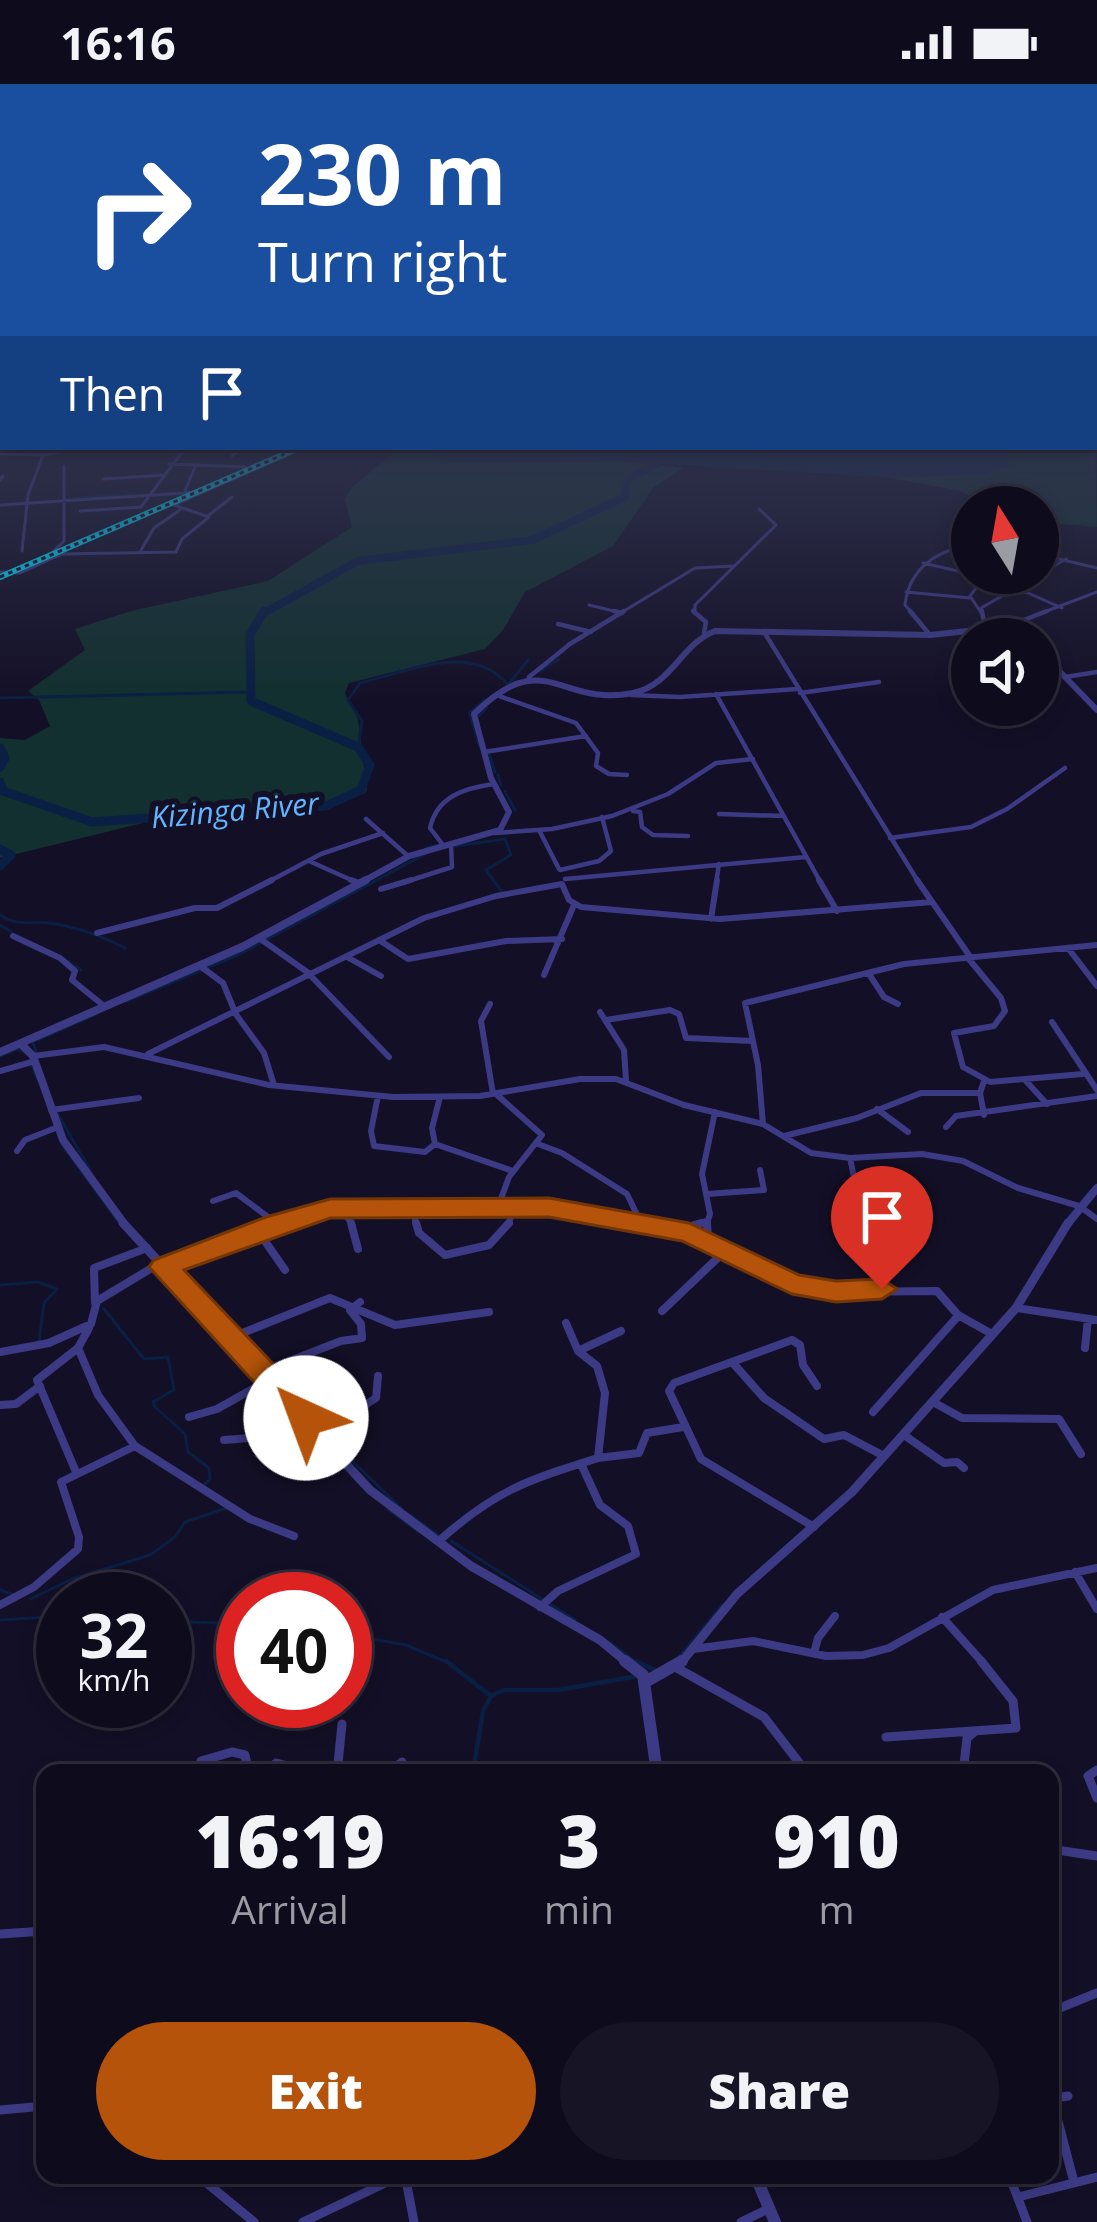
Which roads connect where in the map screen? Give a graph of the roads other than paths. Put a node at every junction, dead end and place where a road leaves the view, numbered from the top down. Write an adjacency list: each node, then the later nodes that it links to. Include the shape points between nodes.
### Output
1 (28, 503): 6 (street); 11 (street)
2 (64, 503): 14 (street, via 64,541)
3 (143, 503): 9 (street)
4 (179, 503): 7 (street)
5 (225, 503): 10 (street)
6 (0, 505)
7 (180, 509): 10 (street); 12 (street, via 154,528)
8 (759, 509): 19 (street, via 776,525)
9 (80, 511)
10 (209, 515): 12 (street, via 177,551)
11 (22, 551)
12 (140, 553): 22 (street, via 62,554 20,574)
13 (951, 554): 20 (street)
14 (50, 555)
15 (1059, 558): 16 (street)
16 (1066, 559): 17 (street); 21 (street)
17 (1059, 563)
18 (700, 566): 19 (street); 23 (street); 36 (street)
19 (734, 566): 23 (street)
20 (921, 566): 24 (street); 25 (street)
21 (1097, 568)
22 (0, 572)
23 (726, 572): 42 (street, via 693,608 706,622)
24 (951, 572)
25 (906, 592): 30 (street); 44 (street, via 905,605)
26 (1097, 592): 31 (street)
27 (973, 594): 30 (street)
28 (1007, 594): 34 (street)
29 (1025, 594): 35 (street)
30 (970, 598): 34 (street)
31 (1084, 598): 32 (street); 35 (street)
32 (1097, 602)
33 (589, 605): 36 (street)
34 (981, 608): 37 (street)
35 (1062, 608): 38 (street)
36 (622, 614): 40 (street)
37 (983, 618)
38 (1033, 618)
39 (558, 624): 40 (street)
40 (591, 632): 47 (street)
41 (764, 632): 42 (street); 44 (street); 50 (street)
42 (704, 633): 51 (street, via 674,674)
43 (951, 633): 44 (street)
44 (930, 635)
45 (1059, 671): 48 (street)
46 (1097, 672): 48 (street)
47 (529, 677): 51 (street); 53 (street)
48 (1065, 677): 54 (street)
49 (879, 682): 50 (street)
50 (799, 690): 52 (street); 70 (street)
51 (627, 694): 52 (street)
52 (716, 694): 57 (street)
53 (496, 695): 55 (street, via 558,714); 56 (street, via 474,714)
54 (1097, 710)
55 (588, 736): 56 (street); 59 (street, via 596,766)
56 (484, 752): 60 (street)
57 (753, 759): 61 (street, via 716,763); 64 (street)
58 (1065, 768): 70 (street, via 971,827)
59 (628, 775)
60 (494, 784): 68 (street, via 509,815); 71 (street, via 464,788 433,814 430,828)
61 (630, 810): 63 (street); 69 (street, via 640,812 652,835)
62 (719, 814): 64 (street)
63 (602, 817): 66 (street); 76 (street, via 611,851)
64 (784, 817): 73 (street)
65 (366, 819): 67 (street)
66 (539, 830): 68 (street); 76 (street)
67 (383, 833): 72 (street); 74 (street)
68 (494, 833): 71 (street)
69 (688, 836)
70 (890, 838): 80 (street)
71 (447, 845): 72 (street); 79 (street, via 452,867)
72 (408, 856): 78 (street)
73 (806, 857): 75 (street); 82 (street)
74 (309, 861): 78 (street); 84 (street, via 214,910)
75 (718, 864): 77 (street); 83 (street)
76 (560, 870): 77 (street)
77 (563, 882): 81 (street); 88 (street, via 441,912)
78 (359, 883): 86 (street)
79 (381, 890)
80 (931, 899): 82 (street); 92 (street)
81 (574, 905): 83 (street); 87 (street)
82 (837, 911): 83 (street)
83 (711, 919)
84 (98, 933)
85 (13, 936): 101 (street, via 66,962 75,970 72,980)
86 (259, 938): 93 (street); 95 (street)
87 (562, 939): 88 (street, via 410,959); 96 (street)
88 (379, 940): 91 (street)
89 (1097, 945): 90 (street)
90 (1068, 948): 92 (street); 98 (street)
91 (346, 956): 95 (street); 97 (street)
92 (969, 958): 94 (street); 115 (street, via 1006,1011 994,1026 954,1033 960,1062)
93 (200, 966): 101 (street); 102 (street, via 223,983)
94 (869, 974): 100 (street); 106 (street, via 745,1003)
95 (310, 975): 102 (street); 110 (street)
96 (544, 975)
97 (381, 976)
98 (1097, 986)
99 (490, 1004): 120 (street, via 481,1021)
100 (898, 1004)
101 (104, 1006): 107 (street)
102 (235, 1012): 109 (street); 117 (street, via 264,1053)
103 (600, 1012): 104 (street)
104 (606, 1020): 106 (street, via 670,1010 686,1039); 114 (street, via 625,1053)
105 (1052, 1022): 113 (street)
106 (753, 1041): 129 (street)
107 (21, 1044): 108 (street); 111 (street)
108 (0, 1052)
109 (148, 1054): 111 (street, via 98,1046); 117 (street)
110 (389, 1057)
111 (34, 1059): 112 (street); 126 (street)
112 (0, 1071)
113 (1083, 1074): 116 (street); 119 (street)
114 (626, 1081): 120 (street, via 596,1075); 127 (street)
115 (984, 1081): 116 (street); 118 (street)
116 (1026, 1081): 124 (street)
117 (274, 1085): 121 (street)
118 (980, 1093): 125 (street, via 930,1091); 128 (street)
119 (1097, 1093): 124 (street)
120 (494, 1094): 122 (street); 135 (street, via 538,1128)
121 (378, 1096): 122 (street); 134 (street, via 374,1146 424,1152)
122 (440, 1096): 134 (street)
123 (139, 1098): 126 (street)
124 (1047, 1104): 128 (street)
125 (878, 1109): 132 (street); 133 (street)
126 (52, 1110): 130 (street)
127 (715, 1112): 129 (street); 141 (street, via 702,1174)
128 (984, 1115): 131 (street, via 956,1116)
129 (763, 1124): 133 (street)
130 (58, 1127): 136 (street); 156 (street, via 92,1184)
131 (946, 1127)
132 (908, 1132)
133 (784, 1136): 137 (street, via 806,1152)
134 (435, 1144): 139 (street)
135 (538, 1144): 139 (street); 152 (street, via 626,1194)
136 (17, 1151)
137 (850, 1157): 143 (street, via 956,1159 1018,1188); 161 (street)
138 (760, 1170): 141 (street, via 764,1190)
139 (513, 1171): 146 (street)
140 (1097, 1188): 143 (street)
141 (707, 1194): 149 (street)
142 (213, 1201): 151 (street, via 236,1193)
143 (1081, 1204): 144 (street); 150 (street); 164 (street)
144 (1097, 1205)
145 (411, 1206): 146 (street); 147 (street); 148 (street, via 418,1233 453,1255 490,1246 506,1233)
146 (498, 1207): 148 (street)
147 (341, 1208): 151 (street); 157 (street)
148 (515, 1208): 152 (street)
149 (709, 1219): 153 (street); 155 (street)
150 (1097, 1219)
151 (276, 1223): 154 (street)
152 (640, 1223): 153 (street)
153 (676, 1230): 155 (street)
154 (258, 1232): 159 (street); 160 (street)
155 (708, 1239): 158 (street)
156 (147, 1248): 159 (street); 163 (street, via 94,1269)
157 (358, 1249)
158 (725, 1250): 161 (street, via 792,1284); 166 (street)
159 (162, 1265): 163 (street); 174 (street)
160 (285, 1270)
161 (882, 1289): 168 (street, via 937,1291)
162 (360, 1302): 165 (street)
163 (95, 1303): 171 (street)
164 (1016, 1308): 169 (street); 173 (street)
165 (350, 1310): 167 (street, via 395,1325); 174 (street, via 329,1298); 180 (street, via 362,1337)
166 (662, 1311)
167 (489, 1312)
168 (958, 1315): 173 (street); 186 (street)
169 (1092, 1319): 176 (street)
170 (566, 1323): 177 (street)
171 (91, 1324): 175 (street); 178 (street)
172 (621, 1331): 177 (street)
173 (994, 1335): 184 (street)
174 (230, 1339): 180 (street)
175 (78, 1348): 182 (street, via 41,1375); 193 (street, via 98,1395)
176 (1085, 1348)
177 (578, 1351): 196 (street, via 597,1366 605,1393)
178 (0, 1352)
179 (732, 1362): 183 (street, via 797,1341); 189 (street, via 670,1385); 195 (street, via 764,1398 824,1439 844,1435)
180 (266, 1376): 187 (street); 188 (street)
181 (379, 1376): 190 (street, via 376,1398)
182 (40, 1386): 185 (street); 199 (street)
183 (817, 1386)
184 (934, 1402): 191 (street); 194 (street, via 962,1418 1059,1420)
185 (0, 1405)
186 (873, 1412)
187 (190, 1417)
188 (306, 1418): 190 (street); 192 (street, via 261,1437)
189 (683, 1427): 196 (street, via 647,1433 639,1453); 200 (street, via 700,1459)
190 (320, 1434): 202 (street, via 370,1490)
191 (904, 1435): 195 (street); 198 (street)
192 (224, 1440)
193 (135, 1446): 199 (street); 201 (street, via 228,1508)
194 (1081, 1454)
195 (885, 1457): 200 (street)
196 (598, 1459): 197 (street)
197 (582, 1466): 202 (street, via 520,1482); 206 (street, via 600,1505 628,1526 636,1553)
198 (964, 1468)
199 (76, 1472): 205 (street, via 59,1485 78,1549)
200 (814, 1526): 210 (street, via 737,1594)
201 (294, 1536)
202 (437, 1543): 206 (street)
203 (1097, 1568): 204 (street)
204 (1075, 1572): 207 (street); 209 (street, via 993,1590)
205 (0, 1605)
206 (540, 1607): 213 (street, via 610,1646)
207 (1097, 1609)
208 (835, 1616): 211 (street)
209 (941, 1616): 211 (street, via 882,1650 839,1658); 215 (street, via 1013,1701 1016,1728)
210 (690, 1650): 211 (street, via 752,1641); 212 (street)
211 (814, 1653)
212 (676, 1668): 213 (street); 223 (street, via 764,1718)
213 (646, 1681): 222 (street)
214 (342, 1728): 220 (street)
215 (975, 1730): 216 (street); 224 (street)
216 (886, 1737)
217 (200, 1761): 219 (street, via 238,1753)
218 (402, 1762): 221 (street)
219 (248, 1764)
220 (337, 1764)
221 (399, 1764)
222 (656, 1764)
223 (800, 1764)
224 (964, 1764)
225 (1097, 1770): 226 (street, via 1088,1776)
226 (1097, 1798)
227 (1059, 1850): 228 (street)
228 (1097, 1856)
229 (36, 1932): 230 (street)
230 (0, 1934)
231 (1097, 1993): 232 (street)
232 (1059, 2008)
233 (1059, 2096): 234 (street)
234 (1068, 2096)
235 (36, 2107): 236 (street)
236 (0, 2110)
237 (1059, 2126): 239 (street)
238 (1097, 2177): 239 (street)
239 (1074, 2182): 245 (street)
240 (208, 2184): 247 (street)
241 (385, 2184): 248 (street)
242 (406, 2184): 249 (street)
243 (759, 2184): 246 (street)
244 (1013, 2184): 245 (street)
245 (1018, 2197): 251 (street)
246 (772, 2215): 250 (street)
247 (254, 2222)
248 (303, 2222)
249 (414, 2222)
250 (741, 2222)
251 (1027, 2222)

